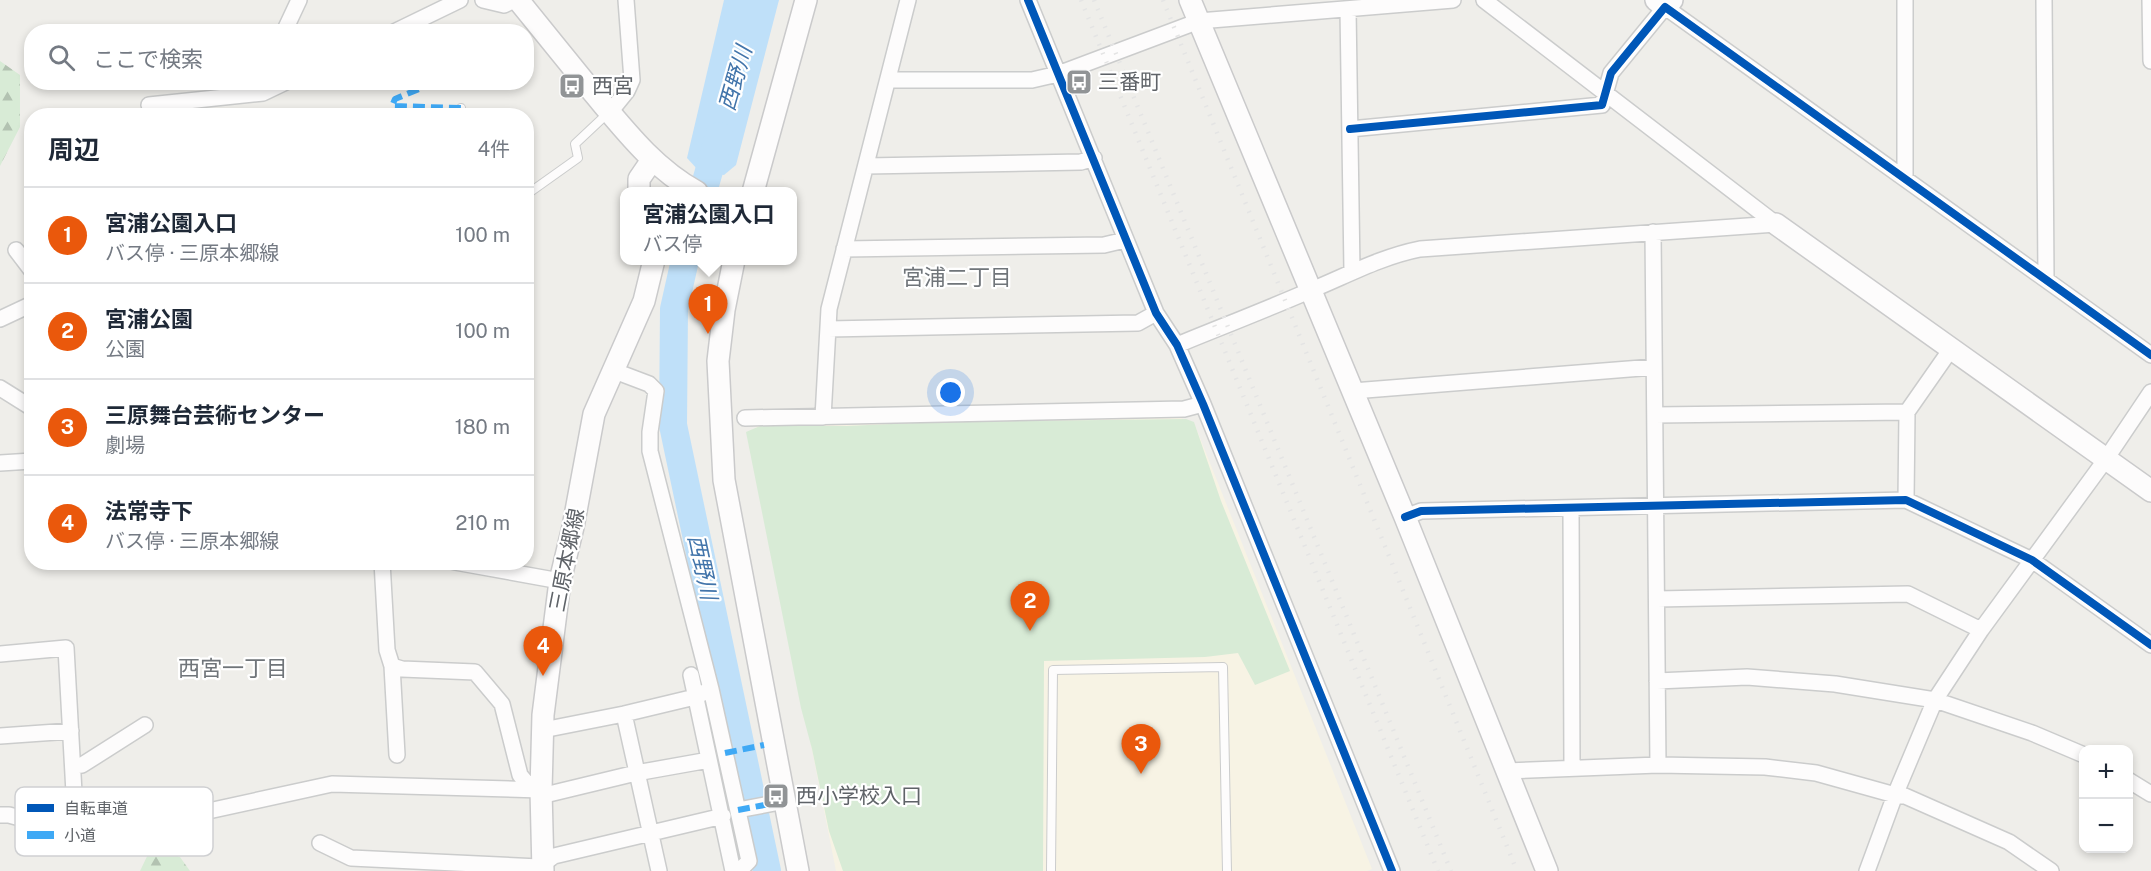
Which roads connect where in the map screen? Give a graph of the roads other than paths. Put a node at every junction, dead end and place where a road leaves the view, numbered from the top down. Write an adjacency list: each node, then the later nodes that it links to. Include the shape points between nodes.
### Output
1 (299, 0): 18 (street)
2 (460, 0): 19 (street)
3 (483, 0): 4 (street, via 504,5)
4 (516, 0): 26 (street)
5 (626, 0): 26 (street, via 632,80)
6 (806, 0): 34 (street)
7 (908, 0): 22 (street)
8 (1028, 0): 21 (street)
9 (1190, 0): 17 (street)
10 (1454, 0): 16 (street)
11 (1485, 0): 24 (street)
12 (1905, 0): 31 (street)
13 (2044, 0): 45 (street)
14 (2150, 0): 20 (street)
15 (1665, 2): 24 (street, via 1611,73); 31 (street)
16 (1348, 9): 17 (street); 27 (street)
17 (1199, 21): 21 (street); 46 (street)
18 (288, 24)
19 (410, 24)
20 (2151, 61)
21 (1058, 74): 22 (street, via 1032,80); 28 (street)
22 (888, 80): 30 (street)
23 (250, 90): 25 (street)
24 (1606, 93): 27 (street, via 1602,105); 36 (street)
25 (149, 105)
26 (609, 112): 29 (street); 35 (lane, via 575,144 578,158)
27 (1350, 129): 44 (street)
28 (1094, 158): 30 (street, via 1080,162); 38 (street)
29 (652, 160): 32 (street, via 639,179); 33 (street)
30 (866, 166): 39 (street)
31 (1905, 178): 45 (street)
32 (639, 187)
33 (687, 187)
34 (754, 187)
35 (534, 189)
36 (1776, 224): 37 (street); 52 (street)
37 (1653, 232): 44 (street, via 1420,249 1397,253); 54 (street)
38 (1125, 240): 39 (street, via 1104,245); 48 (street)
39 (844, 249): 50 (street)
40 (16, 250): 41 (street)
41 (24, 260)
42 (653, 265): 55 (street, 三原本郷線, via 644,301)
43 (733, 265): 117 (street, via 718,362 724,480)
44 (1352, 271): 46 (street)
45 (2046, 279): 53 (street)
46 (1311, 291): 51 (street); 57 (street)
47 (24, 308): 49 (street)
48 (1156, 313): 50 (street, via 1138,323); 51 (street)
49 (0, 320)
50 (828, 329): 63 (street)
51 (1177, 345): 60 (street)
52 (1951, 349): 61 (street); 65 (street)
53 (2151, 355)
54 (1654, 367): 57 (street); 62 (street)
55 (612, 370): 76 (street, 三原本郷線, via 594,414); 84 (street, via 649,384 656,391 650,451)
56 (0, 388): 59 (street)
57 (1353, 391): 72 (street)
58 (2151, 392): 65 (street)
59 (24, 403)
60 (1203, 404): 63 (street, via 1184,409); 120 (street)
61 (1907, 412): 62 (street); 69 (street)
62 (1655, 415): 70 (street)
63 (823, 417): 64 (street)
64 (745, 418)
65 (2106, 459): 68 (street); 73 (street)
66 (24, 462): 67 (street)
67 (0, 463)
68 (2151, 490)
69 (1906, 500): 70 (street); 73 (street)
70 (1656, 507): 71 (street); 77 (street)
71 (1571, 508): 72 (street, via 1421,511); 97 (street)
72 (1405, 517): 98 (street)
73 (2032, 560): 78 (street); 79 (street)
74 (382, 570): 81 (street, via 387,650)
75 (499, 570): 76 (street)
76 (560, 581): 89 (street, 三原本郷線)
77 (1657, 599): 78 (street, via 1908,594); 83 (street)
78 (1981, 630): 86 (street)
79 (2151, 645)
80 (0, 654): 90 (street, via 66,648)
81 (392, 666): 93 (street); 102 (street, via 475,672 502,704 520,776)
82 (691, 675): 85 (street)
83 (1658, 681): 86 (street, via 1747,677 1835,684); 95 (street)
84 (711, 689): 85 (street); 107 (street)
85 (695, 697): 87 (street); 94 (street)
86 (1935, 700): 92 (street, via 2032,733); 104 (street)
87 (624, 714): 89 (street); 99 (street)
88 (144, 725): 96 (street, via 82,765)
89 (543, 730): 102 (street, 三原本郷線)
90 (70, 731): 91 (street); 96 (street)
91 (0, 736)
92 (2079, 754)
93 (397, 755)
94 (709, 760): 99 (street); 109 (street)
95 (1659, 765): 97 (street); 104 (street, via 1765,767 1816,773)
96 (73, 766): 101 (street)
97 (1572, 768): 98 (street)
98 (1506, 771): 121 (street)
99 (636, 773): 102 (street, via 549,794); 111 (street)
100 (2133, 783): 103 (street)
101 (74, 787)
102 (541, 790): 106 (street, via 332,784); 113 (street, 三原本郷線)
103 (2151, 794)
104 (1895, 795): 122 (street); 123 (street, via 2009,842)
105 (775, 803): 107 (street)
106 (213, 810)
107 (738, 810): 116 (street, via 749,861)
108 (0, 815): 110 (street)
109 (723, 816): 111 (street); 115 (street)
110 (15, 817)
111 (651, 832): 113 (street, via 554,856); 114 (street)
112 (320, 843): 113 (street, via 351,858)
113 (544, 867)
114 (659, 871)
115 (733, 871)
116 (739, 871)
117 (798, 871)
118 (1051, 871): 119 (lane, via 1053,670 1223,668)
119 (1227, 871)
120 (1392, 871)
121 (1547, 871)
122 (1867, 871)
123 (2051, 871)

